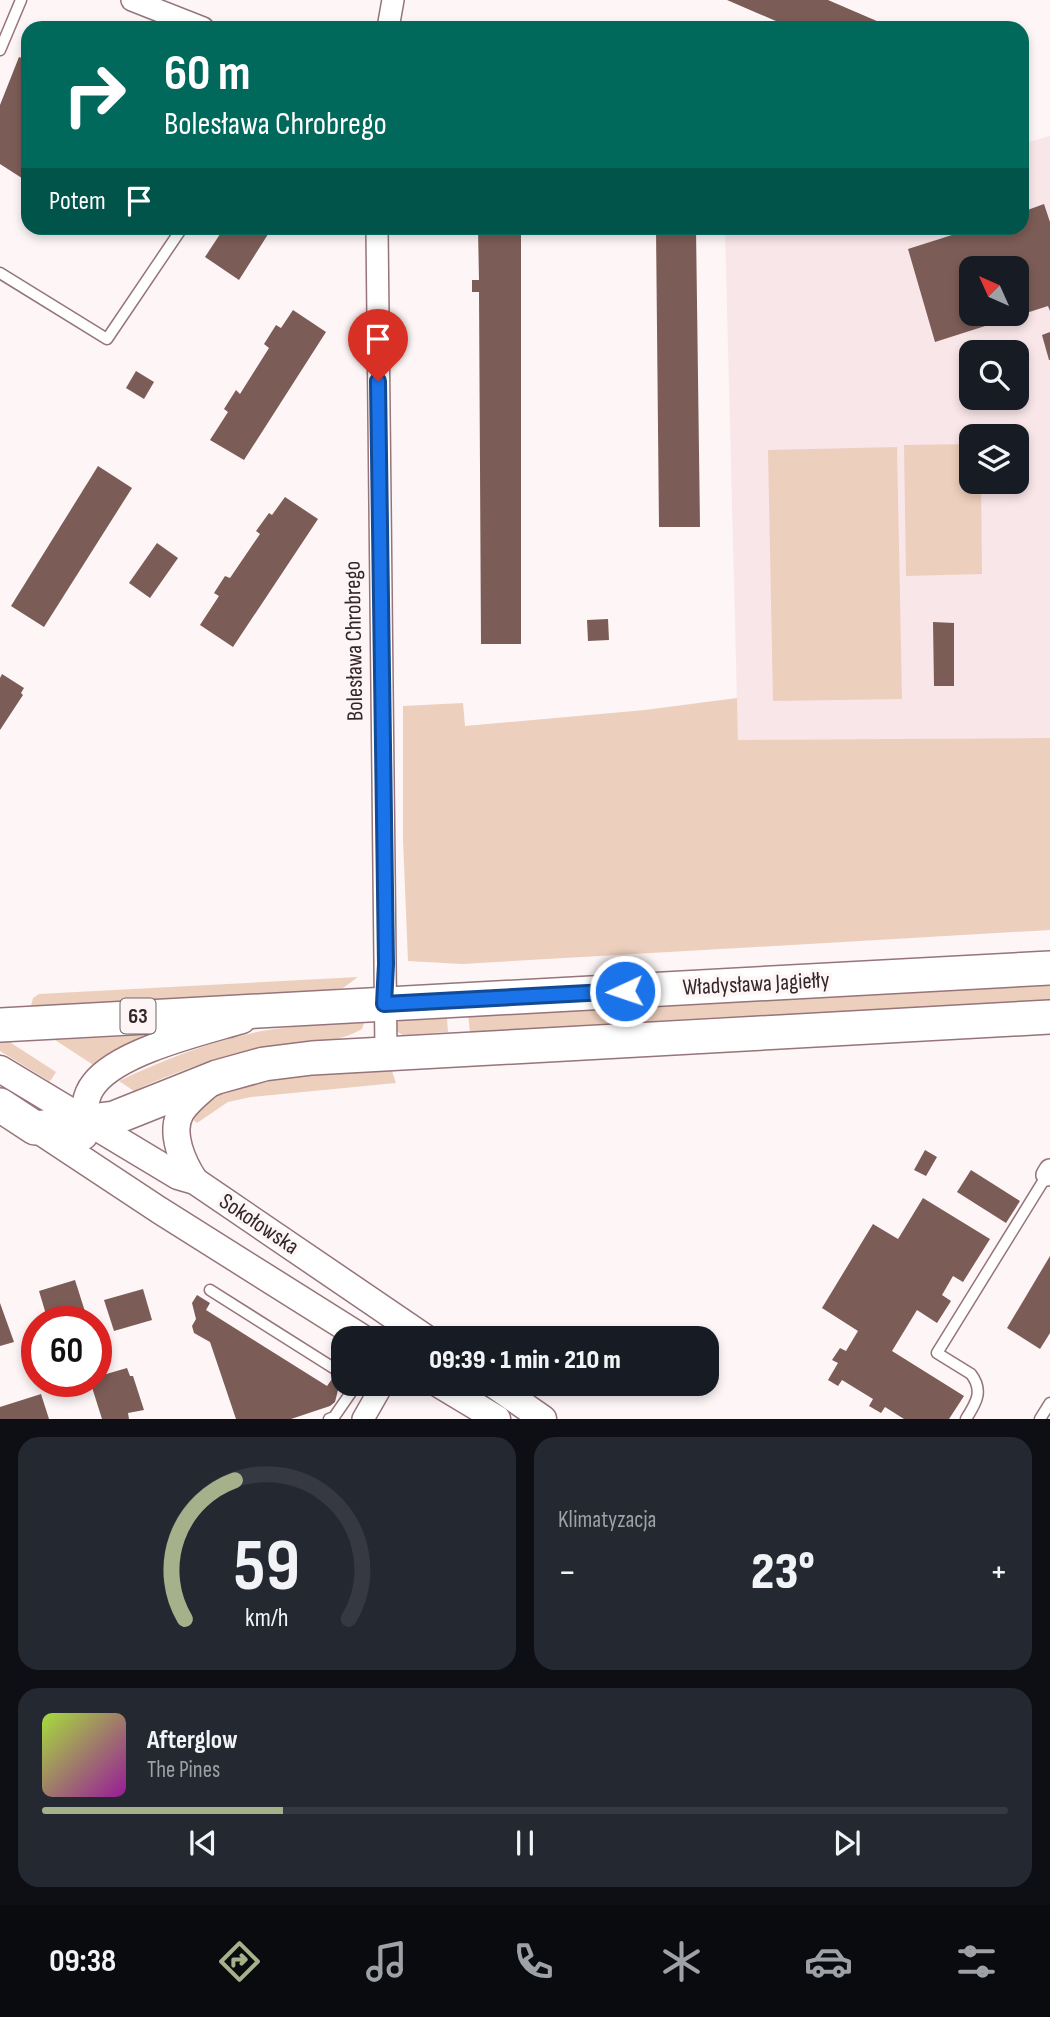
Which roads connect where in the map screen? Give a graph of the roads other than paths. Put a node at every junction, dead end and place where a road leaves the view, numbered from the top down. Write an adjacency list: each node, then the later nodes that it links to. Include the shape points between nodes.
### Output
1 (21, 0): 6 (lane)
2 (132, 0): 4 (street, via 175,11)
3 (393, 0): 5 (street)
4 (191, 21)
5 (389, 21)
6 (0, 50)
7 (177, 235): 9 (lane, via 107,339)
8 (377, 235): 11 (street, Bolesława Chrobrego)
9 (0, 273)
10 (1050, 968): 11 (main road, Władysława Jagiełły / 63)
11 (384, 1004): 12 (main road, Władysława Jagiełły / 63); 15 (street, Bolesława Chrobrego)
12 (277, 1009): 14 (main road, Władysława Jagiełły / 63); 19 (street, via 117,1063 94,1083 85,1101)
13 (1050, 1017): 15 (main road)
14 (0, 1024)
15 (386, 1053): 17 (main road, via 264,1064)
16 (0, 1069): 19 (street, Sokołowska)
17 (217, 1077): 19 (main road, via 114,1118); 23 (street, via 187,1104 178,1122 179,1149)
18 (0, 1105): 20 (main road, Sokołowska)
19 (85, 1121): 20 (main road); 21 (street, via 84,1138); 23 (street, Sokołowska, via 178,1177)
20 (35, 1128): 21 (street, Sokołowska)
21 (96, 1169): 25 (street, Sokołowska)
22 (1048, 1172): 38 (lane, via 937,1353 975,1379 979,1393)
23 (195, 1181): 26 (street, Sokołowska)
24 (210, 1290): 27 (lane)
25 (344, 1326)
26 (408, 1326)
27 (331, 1366)
28 (349, 1396): 32 (lane)
29 (376, 1396): 34 (street)
30 (459, 1396): 36 (street)
31 (511, 1396): 37 (street)
32 (346, 1400): 34 (lane); 35 (lane)
33 (1050, 1403): 39 (lane)
34 (365, 1416)
35 (329, 1419)
36 (497, 1419)
37 (543, 1419)
38 (966, 1419)
39 (1040, 1419)

